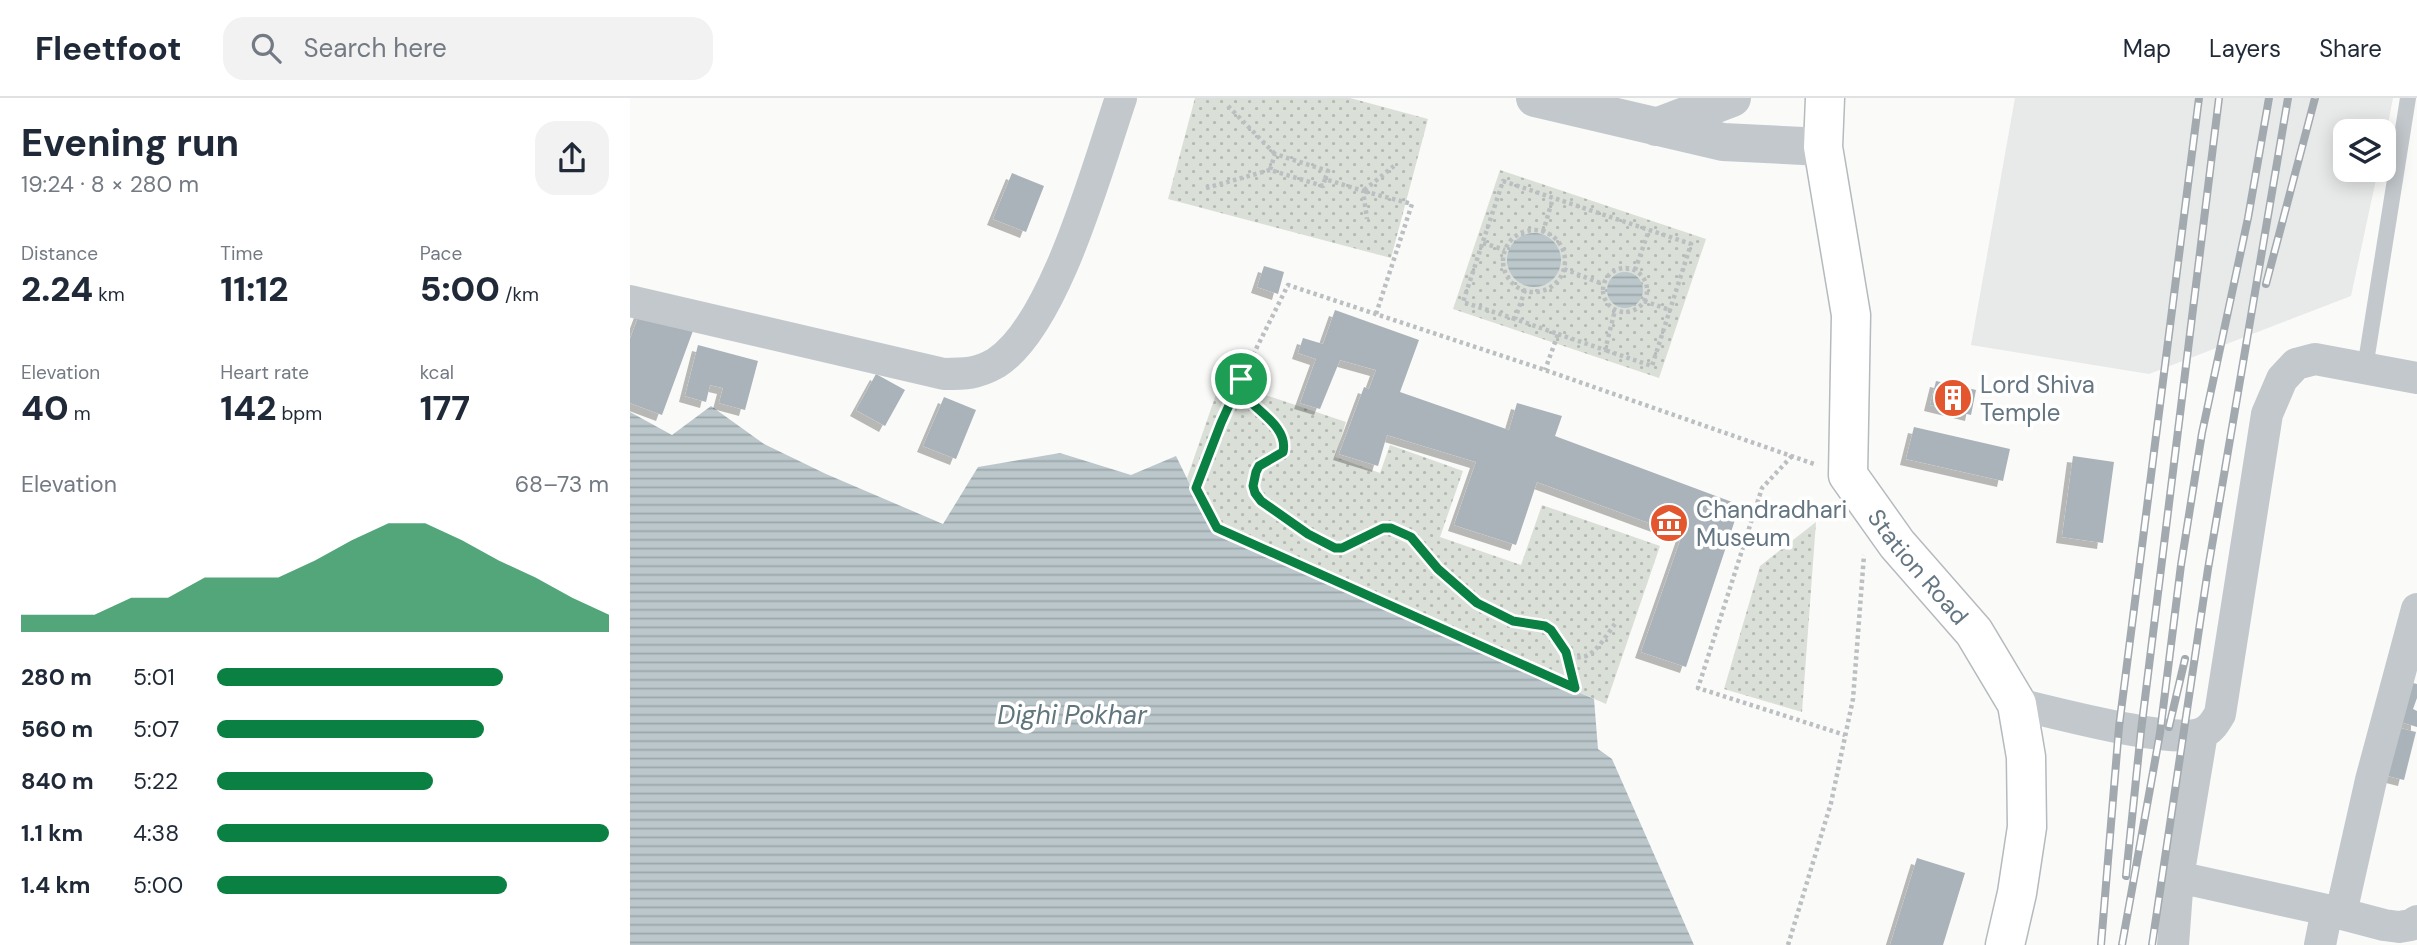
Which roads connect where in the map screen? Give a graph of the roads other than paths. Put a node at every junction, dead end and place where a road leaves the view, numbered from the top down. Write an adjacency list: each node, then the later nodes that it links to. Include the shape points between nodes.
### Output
1 (1121, 98): 8 (street, via 1049,298 1026,334 1007,353 972,374 944,374)
2 (1535, 98): 6 (street)
3 (1732, 98): 6 (street)
4 (1825, 98): 7 (main road)
5 (2408, 98): 9 (lane)
6 (1656, 127): 7 (street, via 1723,142)
7 (1823, 147): 12 (main road, Station Road, via 1851,315 1858,490 1897,544 1974,632)
8 (630, 301)
9 (2364, 369): 10 (street); 13 (street, via 2315,359 2296,364 2282,379 2267,414 2220,714)
10 (2417, 378)
11 (2417, 609): 15 (street)
12 (2017, 704): 13 (street, via 2141,731 2183,736); 18 (main road, Station Road, via 2026,757 2028,827)
13 (2202, 733): 14 (street)
14 (2178, 877): 15 (street); 19 (street)
15 (2334, 911): 17 (street); 20 (street)
16 (2417, 921): 17 (street)
17 (2383, 935)
18 (2005, 945)
19 (2173, 945)
20 (2320, 945)

